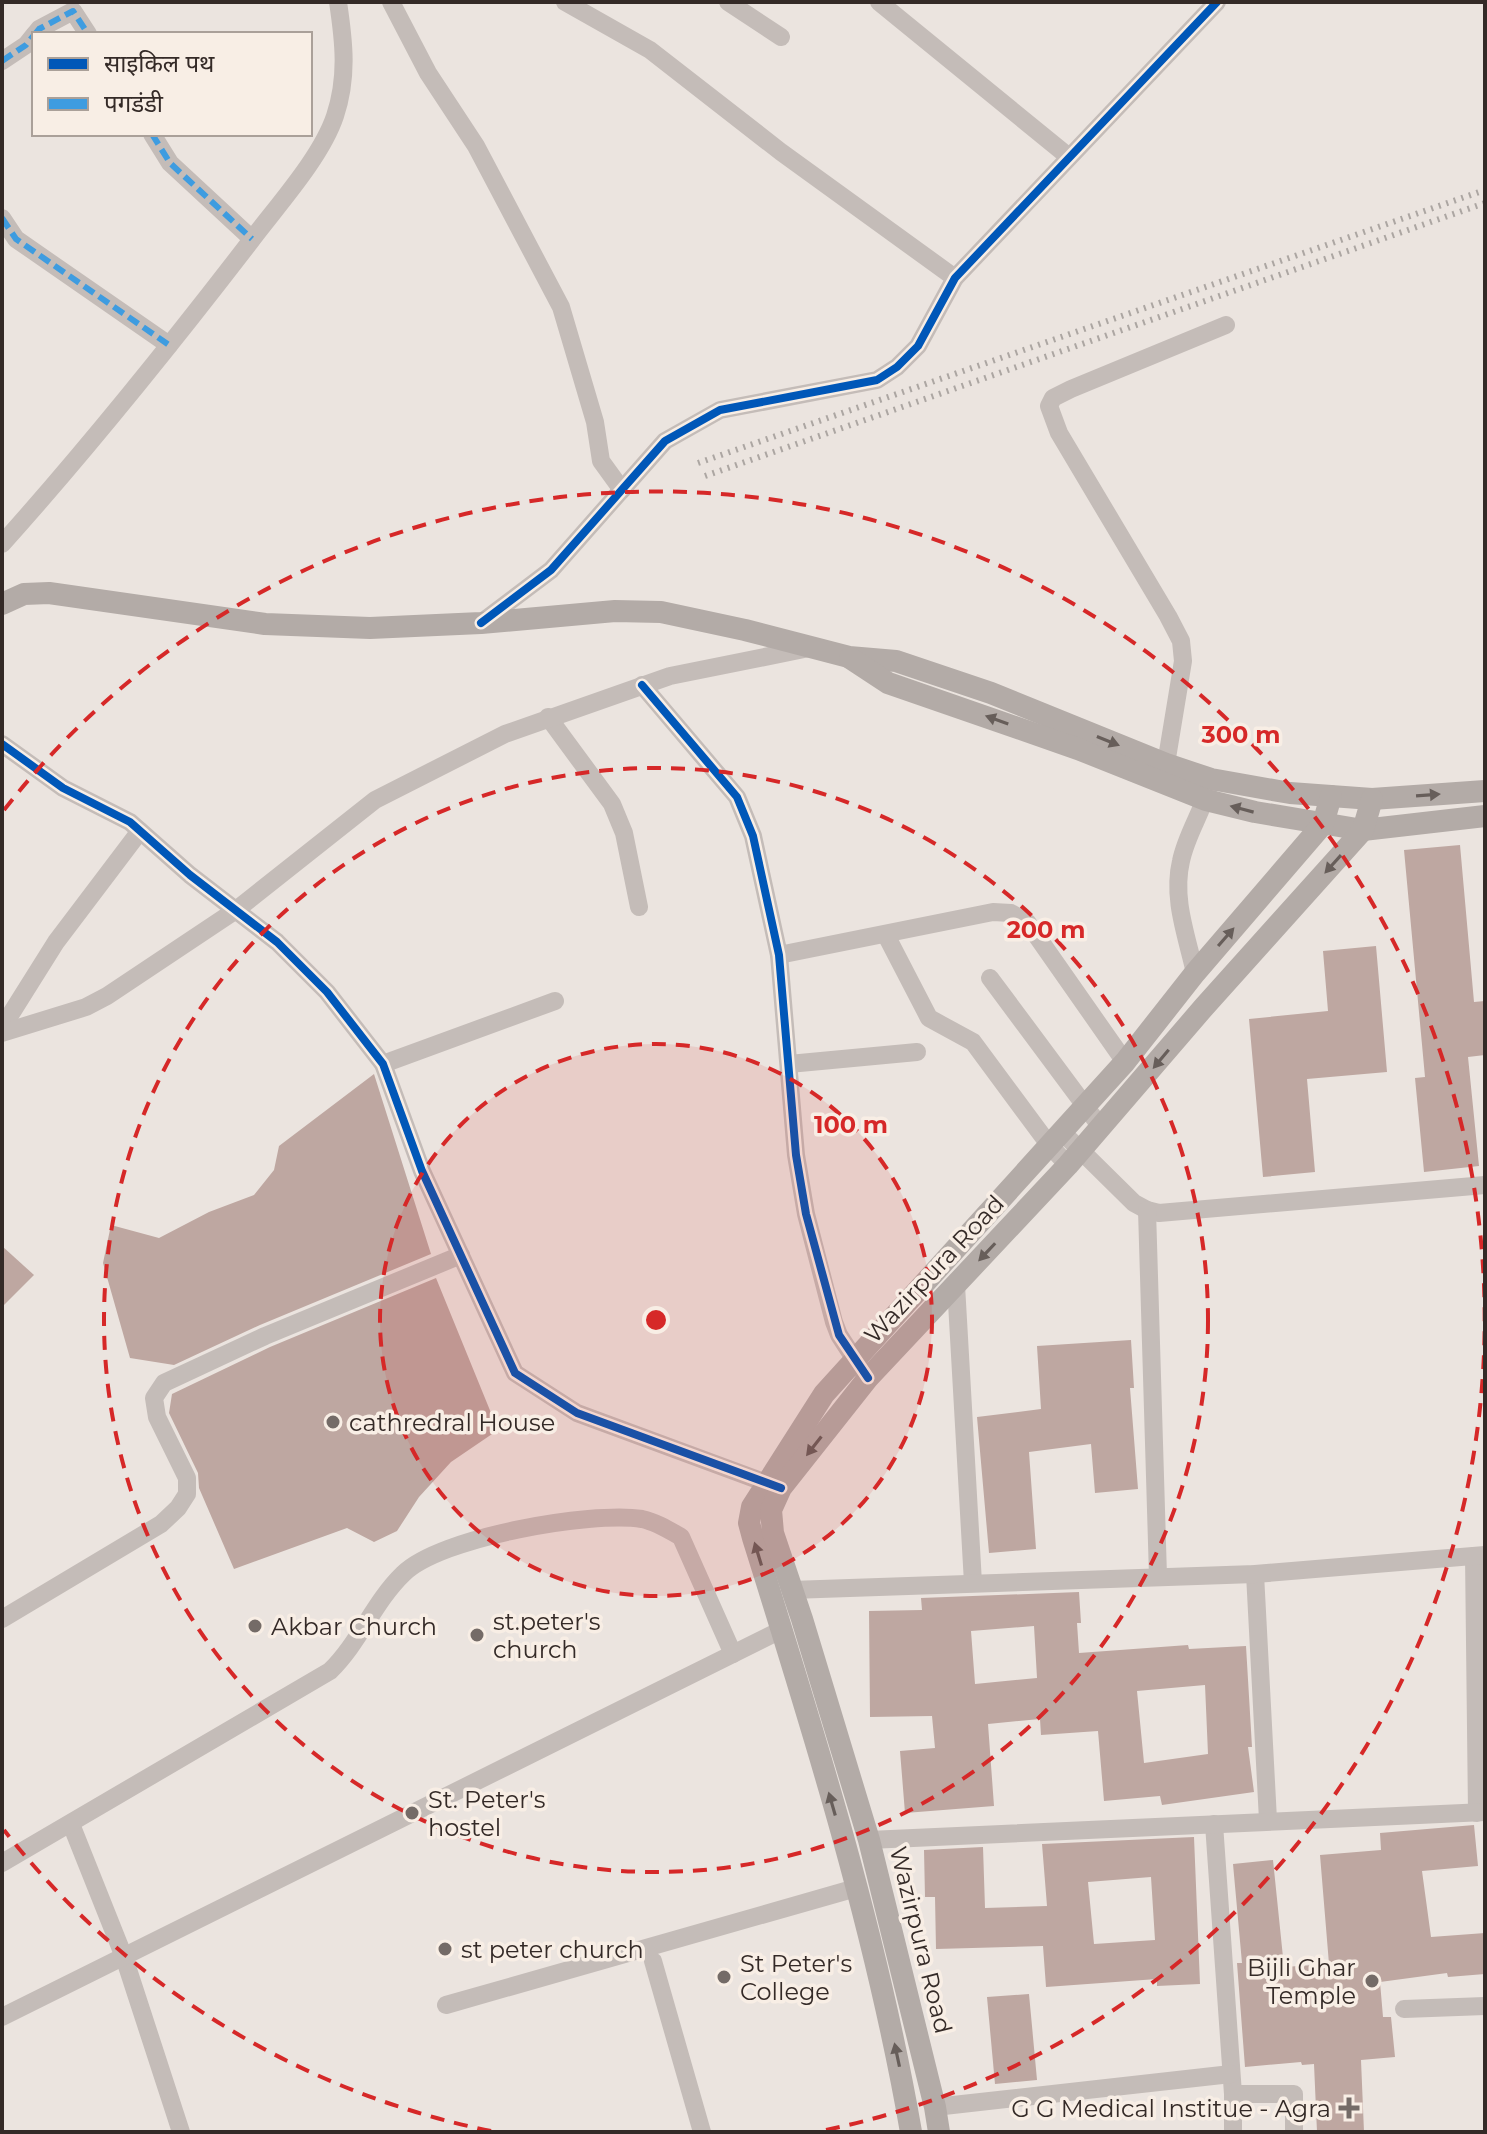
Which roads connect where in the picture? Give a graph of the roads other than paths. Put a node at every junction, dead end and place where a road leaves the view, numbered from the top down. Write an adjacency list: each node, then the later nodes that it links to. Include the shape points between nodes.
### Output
1 (338, 2): 15 (street, via 345,68 335,116 298,179)
2 (391, 2): 19 (street, via 428,73 476,146 561,307 601,461)
3 (565, 2): 16 (street, via 650,50)
4 (728, 2): 10 (street)
5 (879, 2): 13 (street)
6 (1217, 2): 13 (street)
7 (36, 32): 8 (street, via 73,11)
8 (87, 32)
9 (32, 37): 11 (street)
10 (781, 37)
11 (2, 61)
12 (153, 136): 15 (street, via 170,163)
13 (1069, 157): 16 (street)
14 (2, 218): 18 (street, via 16,239)
15 (252, 239): 18 (street)
16 (955, 278): 19 (street, via 918,346 877,380 720,410 665,441)
17 (1226, 325): 28 (street, via 1071,389 1049,406 1059,433 1181,641 1183,661)
18 (169, 345): 20 (street, via 85,452)
19 (622, 490): 22 (street, via 551,570)
20 (2, 544)
21 (3, 600): 22 (main road, via 49,593 265,624 370,628)
22 (481, 623): 23 (main road, via 661,612)
23 (816, 647): 24 (main road); 25 (street)
24 (849, 657): 28 (main road, one-way to 28, via 896,661 991,693); 29 (main road, one-way to 24, via 888,683)
25 (642, 685): 26 (street); 40 (street, via 737,797 753,836)
26 (548, 717): 37 (street, via 612,804 624,833); 38 (street, via 375,800)
27 (2, 744): 36 (street, via 63,788)
28 (1166, 764): 29 (main road)
29 (1208, 789): 31 (main road); 34 (main road, one-way to 29, via 1255,812); 41 (street, via 1181,859 1178,885)
30 (1485, 791): 32 (main road, one-way to 30)
31 (1331, 796): 32 (main road); 34 (main road, Wazirpura Road)
32 (1372, 799): 35 (main road, Wazirpura Road)
33 (1485, 816): 35 (main road)
34 (1323, 824): 35 (main road); 41 (main road, Wazirpura Road, one-way to 34)
35 (1363, 830): 50 (main road, Wazirpura Road, one-way to 50)
36 (140, 831): 38 (street); 44 (street, via 56,942)
37 (639, 907)
38 (236, 910): 44 (street, via 86,1007); 47 (street, via 303,966)
39 (886, 935): 40 (street); 46 (street, via 993,912 1022,917); 51 (street, via 929,1018 973,1042)
40 (779, 955): 48 (street)
41 (1195, 973): 46 (main road, Wazirpura Road)
42 (990, 978): 49 (street)
43 (555, 1001): 47 (street)
44 (2, 1030)
45 (917, 1052): 48 (street)
46 (1125, 1062): 49 (main road, Wazirpura Road)
47 (383, 1064): 55 (street, via 422,1171)
48 (789, 1064): 57 (street, via 806,1214 834,1322)
49 (1085, 1105): 50 (street); 51 (main road, Wazirpura Road)
50 (1100, 1126): 52 (main road, Wazirpura Road)
51 (1056, 1139): 52 (street); 57 (main road, Wazirpura Road)
52 (1073, 1157): 54 (street); 56 (main road, Wazirpura Road, one-way to 56)
53 (1485, 1185): 54 (street)
54 (1147, 1210): 61 (street)
55 (461, 1255): 58 (street, via 515,1373 577,1413); 64 (street, via 164,1383 154,1398 157,1417 187,1478 187,1494 178,1508 161,1524)
56 (956, 1285): 57 (main road, Wazirpura Road); 62 (street)
57 (862, 1370): 58 (main road, Wazirpura Road)
58 (774, 1485): 63 (main road, Wazirpura Road, via 773,1533); 65 (main road, Wazirpura Road, one-way to 58, via 749,1523 752,1507)
59 (1479, 1555): 60 (street); 67 (street)
60 (1255, 1574): 61 (street); 68 (street)
61 (1158, 1576): 62 (street)
62 (973, 1583): 63 (street)
63 (791, 1590): 71 (main road, Wazirpura Road)
64 (2, 1619)
65 (781, 1630): 66 (street); 73 (main road, Wazirpura Road, one-way to 65)
66 (733, 1654): 69 (street, via 681,1537 644,1519 542,1524 443,1550 416,1563 330,1671); 74 (street)
67 (1481, 1812): 68 (street)
68 (1268, 1820): 70 (street)
69 (71, 1824): 72 (street); 74 (street)
70 (1214, 1824): 71 (street); 80 (street)
71 (869, 1840): 82 (main road, Wazirpura Road)
72 (2, 1863)
73 (856, 1888): 76 (street); 85 (main road, Wazirpura Road, one-way to 73, via 885,1996)
74 (124, 1957): 79 (street); 83 (street)
75 (653, 1961): 84 (street)
76 (446, 2005)
77 (1485, 2006): 78 (street)
78 (1404, 2009)
79 (2, 2017)
80 (1231, 2074): 81 (street); 82 (street)
81 (1233, 2094): 87 (street); 88 (street, via 1294,2094)
82 (935, 2107): 86 (main road, Wazirpura Road)
83 (177, 2131)
84 (702, 2132)
85 (911, 2132)
86 (939, 2132)
87 (1233, 2132)
88 (1294, 2132)

